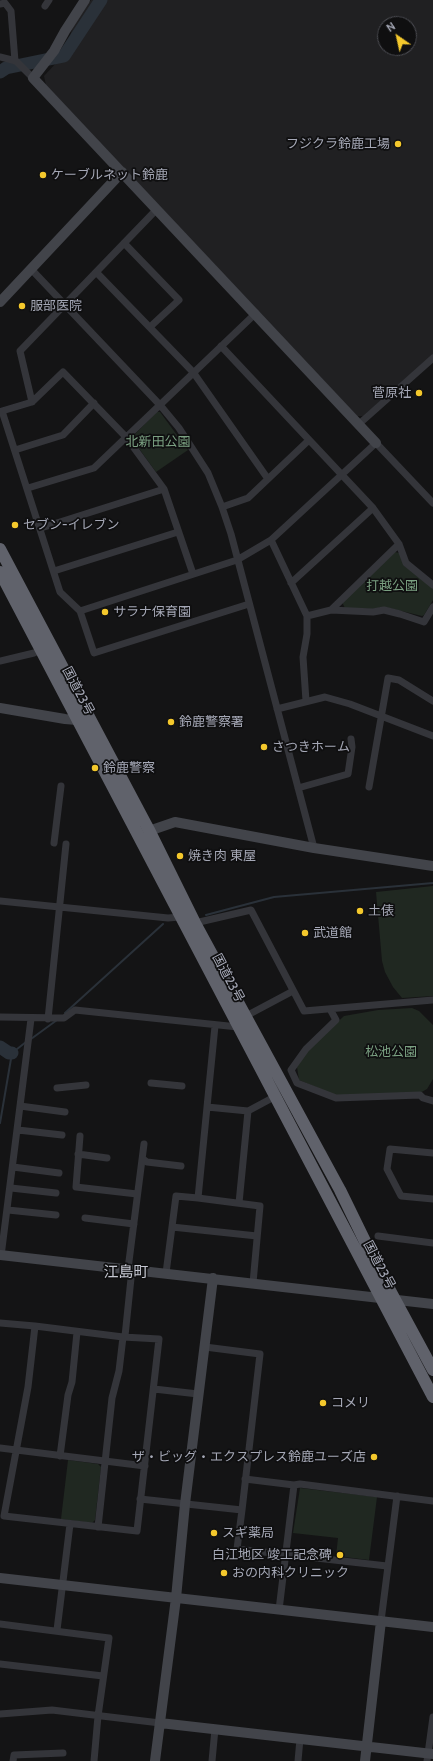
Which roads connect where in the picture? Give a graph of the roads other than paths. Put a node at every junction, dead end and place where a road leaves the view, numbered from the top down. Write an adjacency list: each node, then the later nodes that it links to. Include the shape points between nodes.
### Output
1 (81, 2): 5 (street, via 54,51)
2 (0, 4): 4 (street, via 5,3 11,11)
3 (2, 60): 4 (street)
4 (15, 61): 5 (street)
5 (33, 78): 6 (street)
6 (122, 172): 7 (street); 9 (street)
7 (157, 209): 8 (street); 13 (street)
8 (124, 243): 10 (street); 14 (street, via 179,300)
9 (31, 269): 11 (street); 12 (street)
10 (97, 273): 12 (street); 14 (street)
11 (0, 302)
12 (64, 305): 18 (street, via 20,351); 20 (street)
13 (256, 313): 15 (street); 21 (street)
14 (150, 327): 17 (street)
15 (221, 346): 17 (street); 23 (street)
16 (433, 358): 21 (street)
17 (193, 372): 20 (street); 27 (street)
18 (32, 402): 19 (street, via 63,372); 25 (street, via 2,411)
19 (94, 403): 22 (street); 25 (street, via 63,435)
20 (160, 405): 22 (street); 31 (street, via 195,451 208,473)
21 (359, 424): 24 (street)
22 (126, 437): 28 (street, via 94,468); 29 (street)
23 (309, 440): 26 (street); 27 (street)
24 (376, 443): 26 (street); 30 (street)
25 (15, 450): 28 (street)
26 (342, 474): 32 (street); 35 (street)
27 (268, 479): 31 (street, via 248,498)
28 (28, 488): 33 (street)
29 (164, 489): 33 (street); 34 (street)
30 (433, 503)
31 (222, 507): 38 (street)
32 (373, 508): 36 (street); 42 (street)
33 (41, 528): 39 (street)
34 (178, 532): 39 (street); 41 (street)
35 (271, 540): 38 (street); 42 (street)
36 (400, 544): 43 (street, via 406,563); 46 (street)
37 (0, 549): 56 (highway, 国道23号)
38 (237, 560): 41 (street); 44 (street)
39 (54, 571): 47 (street, via 60,592)
40 (0, 572): 56 (highway, 国道23号)
41 (193, 574): 47 (street)
42 (291, 582): 48 (street)
43 (433, 585)
44 (249, 604): 47 (street, via 94,653); 54 (street)
45 (433, 607): 46 (street, via 424,622 384,610)
46 (331, 610): 48 (street)
47 (80, 611)
48 (307, 616): 51 (street, via 303,657)
49 (34, 652): 50 (street)
50 (0, 661)
51 (306, 701): 54 (street); 55 (street, via 325,697)
52 (433, 701): 55 (street, via 399,680 388,678)
53 (0, 708): 56 (street)
54 (277, 709): 61 (street)
55 (382, 716): 57 (street); 60 (street)
56 (82, 717): 62 (highway, 国道23号); 63 (highway, 国道23号)
57 (433, 736)
58 (351, 739): 61 (street, via 348,774)
59 (61, 786): 64 (street)
60 (369, 787)
61 (298, 788): 66 (street)
62 (149, 830): 63 (street); 66 (street, via 175,822); 71 (highway, 国道23号)
63 (137, 836): 70 (highway, 国道23号)
64 (54, 842)
65 (66, 844): 69 (street)
66 (314, 848): 67 (street)
67 (433, 866)
68 (0, 901): 69 (street)
69 (61, 907): 70 (street, via 168,918); 78 (street)
70 (180, 917): 80 (highway, 国道23号)
71 (196, 923): 72 (street, via 251,910); 75 (highway, 国道23号)
72 (293, 991): 74 (street, via 304,1011); 75 (street)
73 (433, 1000): 74 (street)
74 (330, 1009): 86 (street, via 336,1020 306,1049 291,1070 298,1083 336,1098 420,1095)
75 (246, 1016): 122 (highway, 国道23号, via 340,1190)
76 (0, 1017): 77 (street)
77 (31, 1019): 78 (street); 87 (street)
78 (51, 1019): 79 (street, via 64,1018 75,1010)
79 (215, 1026): 80 (street); 88 (street)
80 (238, 1027): 85 (highway, 国道23号)
81 (151, 1083): 83 (street)
82 (86, 1085): 84 (street)
83 (182, 1086)
84 (57, 1088)
85 (276, 1096): 89 (street); 121 (highway, 国道23号)
86 (433, 1101)
87 (20, 1106): 90 (street); 91 (street)
88 (208, 1107): 89 (street); 105 (street)
89 (248, 1111): 107 (street)
90 (65, 1112)
91 (18, 1130): 92 (street); 100 (street)
92 (62, 1135)
93 (80, 1136): 96 (street)
94 (144, 1144): 98 (street)
95 (433, 1153): 106 (street, via 390,1149 387,1169 401,1196)
96 (78, 1154): 97 (street); 104 (street, via 76,1188)
97 (107, 1158)
98 (142, 1159): 99 (street, via 147,1162); 104 (street)
99 (181, 1166)
100 (13, 1167): 101 (street); 102 (street)
101 (59, 1173)
102 (11, 1188): 103 (street); 108 (street)
103 (56, 1193)
104 (137, 1194): 111 (street)
105 (198, 1198): 107 (street); 112 (street, via 176,1196)
106 (433, 1199)
107 (238, 1203): 113 (street, via 260,1206)
108 (8, 1210): 109 (street); 116 (street)
109 (56, 1215)
110 (85, 1218): 111 (street)
111 (134, 1224): 117 (street)
112 (172, 1227): 113 (street); 118 (street)
113 (257, 1236): 120 (street)
114 (378, 1236): 115 (street)
115 (433, 1243)
116 (1, 1255): 117 (street)
117 (130, 1269): 118 (street); 127 (street)
118 (166, 1273): 119 (street)
119 (213, 1278): 120 (street); 128 (street)
120 (253, 1283): 121 (street)
121 (380, 1297): 122 (street); 132 (highway, 国道23号)
122 (395, 1300): 123 (street); 129 (highway, 国道23号)
123 (433, 1304)
124 (0, 1322): 125 (street)
125 (35, 1326): 126 (street); 134 (street, via 28,1387)
126 (77, 1332): 127 (street); 135 (street)
127 (124, 1336): 130 (street, via 159,1339); 136 (street, via 112,1398)
128 (205, 1348): 131 (street); 138 (street, via 260,1354)
129 (433, 1370)
130 (154, 1389): 131 (street); 137 (street)
131 (198, 1394): 143 (street)
132 (433, 1397)
133 (0, 1448): 134 (street)
134 (16, 1451): 135 (street); 145 (street, via 4,1516)
135 (60, 1456): 136 (street)
136 (105, 1462): 137 (street); 146 (street)
137 (144, 1466): 141 (street)
138 (245, 1480): 139 (street); 144 (street)
139 (294, 1485): 140 (street); 147 (street)
140 (397, 1496): 142 (street); 148 (street)
141 (140, 1499): 143 (street); 146 (street, via 137,1532)
142 (433, 1501)
143 (185, 1504): 144 (street); 151 (street)
144 (242, 1510): 147 (street, via 236,1549)
145 (70, 1524): 146 (street); 150 (street)
146 (98, 1527)
147 (286, 1554): 148 (street); 152 (street)
148 (387, 1566): 153 (street)
149 (0, 1578): 150 (street)
150 (63, 1585): 151 (street); 156 (street)
151 (176, 1598): 152 (street); 162 (street)
152 (279, 1610): 153 (street)
153 (381, 1621): 155 (street); 165 (street)
154 (0, 1624): 156 (street)
155 (433, 1628)
156 (57, 1630): 158 (street, via 109,1638)
157 (0, 1664): 158 (street)
158 (104, 1676): 160 (street)
159 (0, 1714): 160 (street, via 52,1710)
160 (98, 1716): 162 (street); 169 (street)
161 (433, 1717): 167 (street)
162 (160, 1723): 163 (street); 170 (street)
163 (215, 1729): 164 (street); 171 (street)
164 (300, 1739): 165 (street); 172 (street)
165 (366, 1747): 167 (street); 173 (street)
166 (63, 1753): 168 (street, via 14,1755)
167 (429, 1756)
168 (13, 1761)
169 (94, 1761)
170 (155, 1761)
171 (212, 1761)
172 (298, 1761)
173 (364, 1761)

